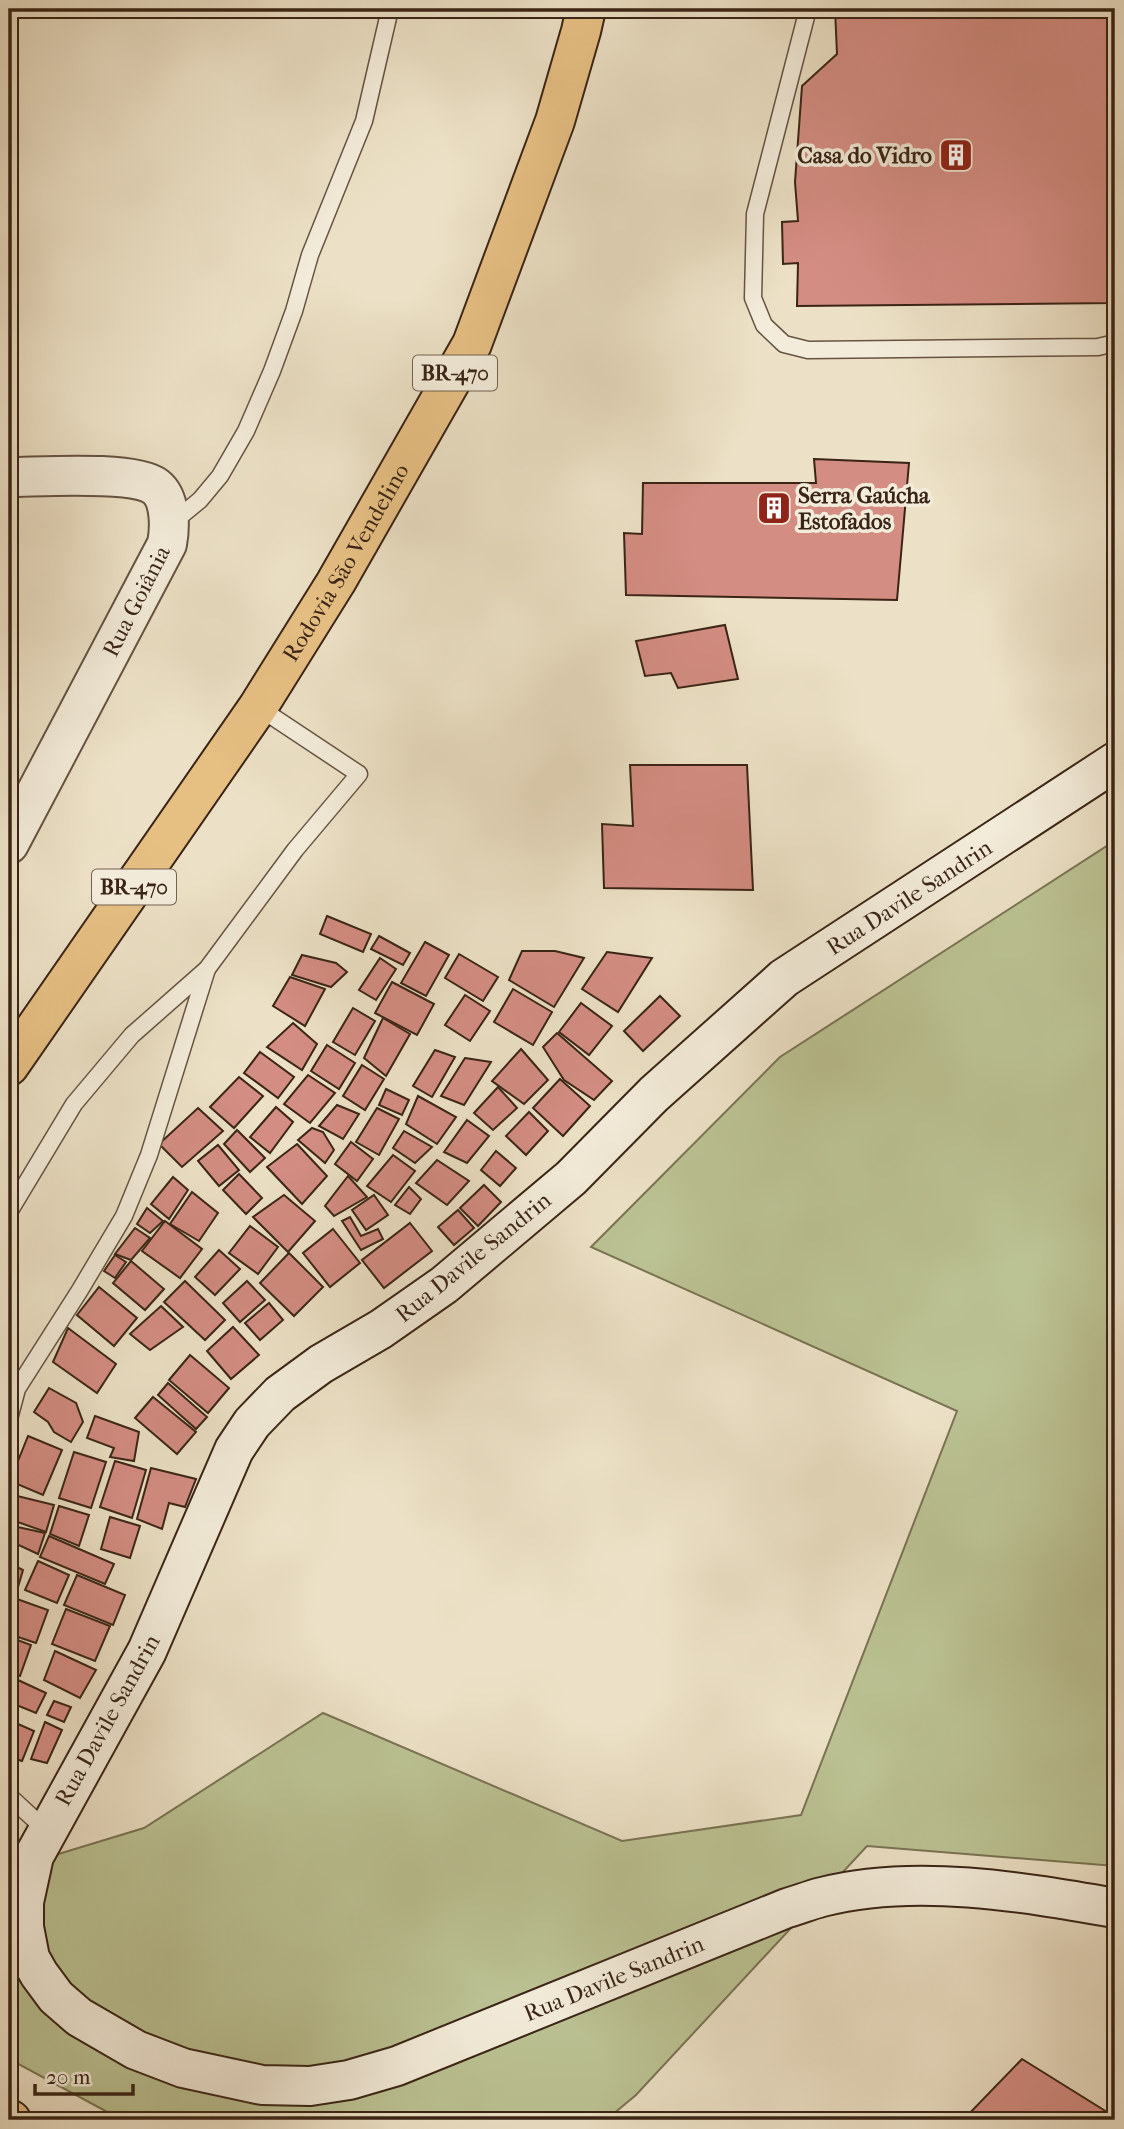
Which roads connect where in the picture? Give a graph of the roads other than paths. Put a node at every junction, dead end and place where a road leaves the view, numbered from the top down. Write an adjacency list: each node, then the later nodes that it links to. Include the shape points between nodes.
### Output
1 (390, 9): 6 (lane, via 364,121 310,255 272,371 220,476)
2 (586, 9): 7 (highway, Rodovia São Vendelino / BR-470, via 555,121 472,344 336,582)
3 (808, 9): 4 (lane, via 755,214 753,298 764,325 784,344 808,350 1098,347)
4 (1115, 343)
5 (9, 477): 6 (main road, Rua Goiânia, via 139,481 156,488)
6 (170, 525): 9 (main road, Rua Goiânia, via 167,544)
7 (258, 707): 10 (lane, via 359,774 295,850); 11 (highway, Rodovia São Vendelino / BR-470)
8 (1115, 762): 15 (main road, Rua Davile Sandrin, via 784,978 654,1094 571,1178 444,1285 280,1394 234,1450 147,1651)
9 (9, 844)
10 (207, 969): 12 (lane, via 132,1035 74,1104); 13 (lane, via 149,1155 124,1216 17,1390)
11 (9, 1066)
12 (9, 1212)
13 (9, 1419)
14 (9, 1796): 15 (lane)
15 (47, 1830): 16 (main road, Rua Davile Sandrin, via 34,1856 24,1927 30,1958 56,1997 79,2017 136,2049 183,2068 262,2085 310,2086 397,2066 822,1896 894,1887 954,1887)
16 (1115, 1908)

